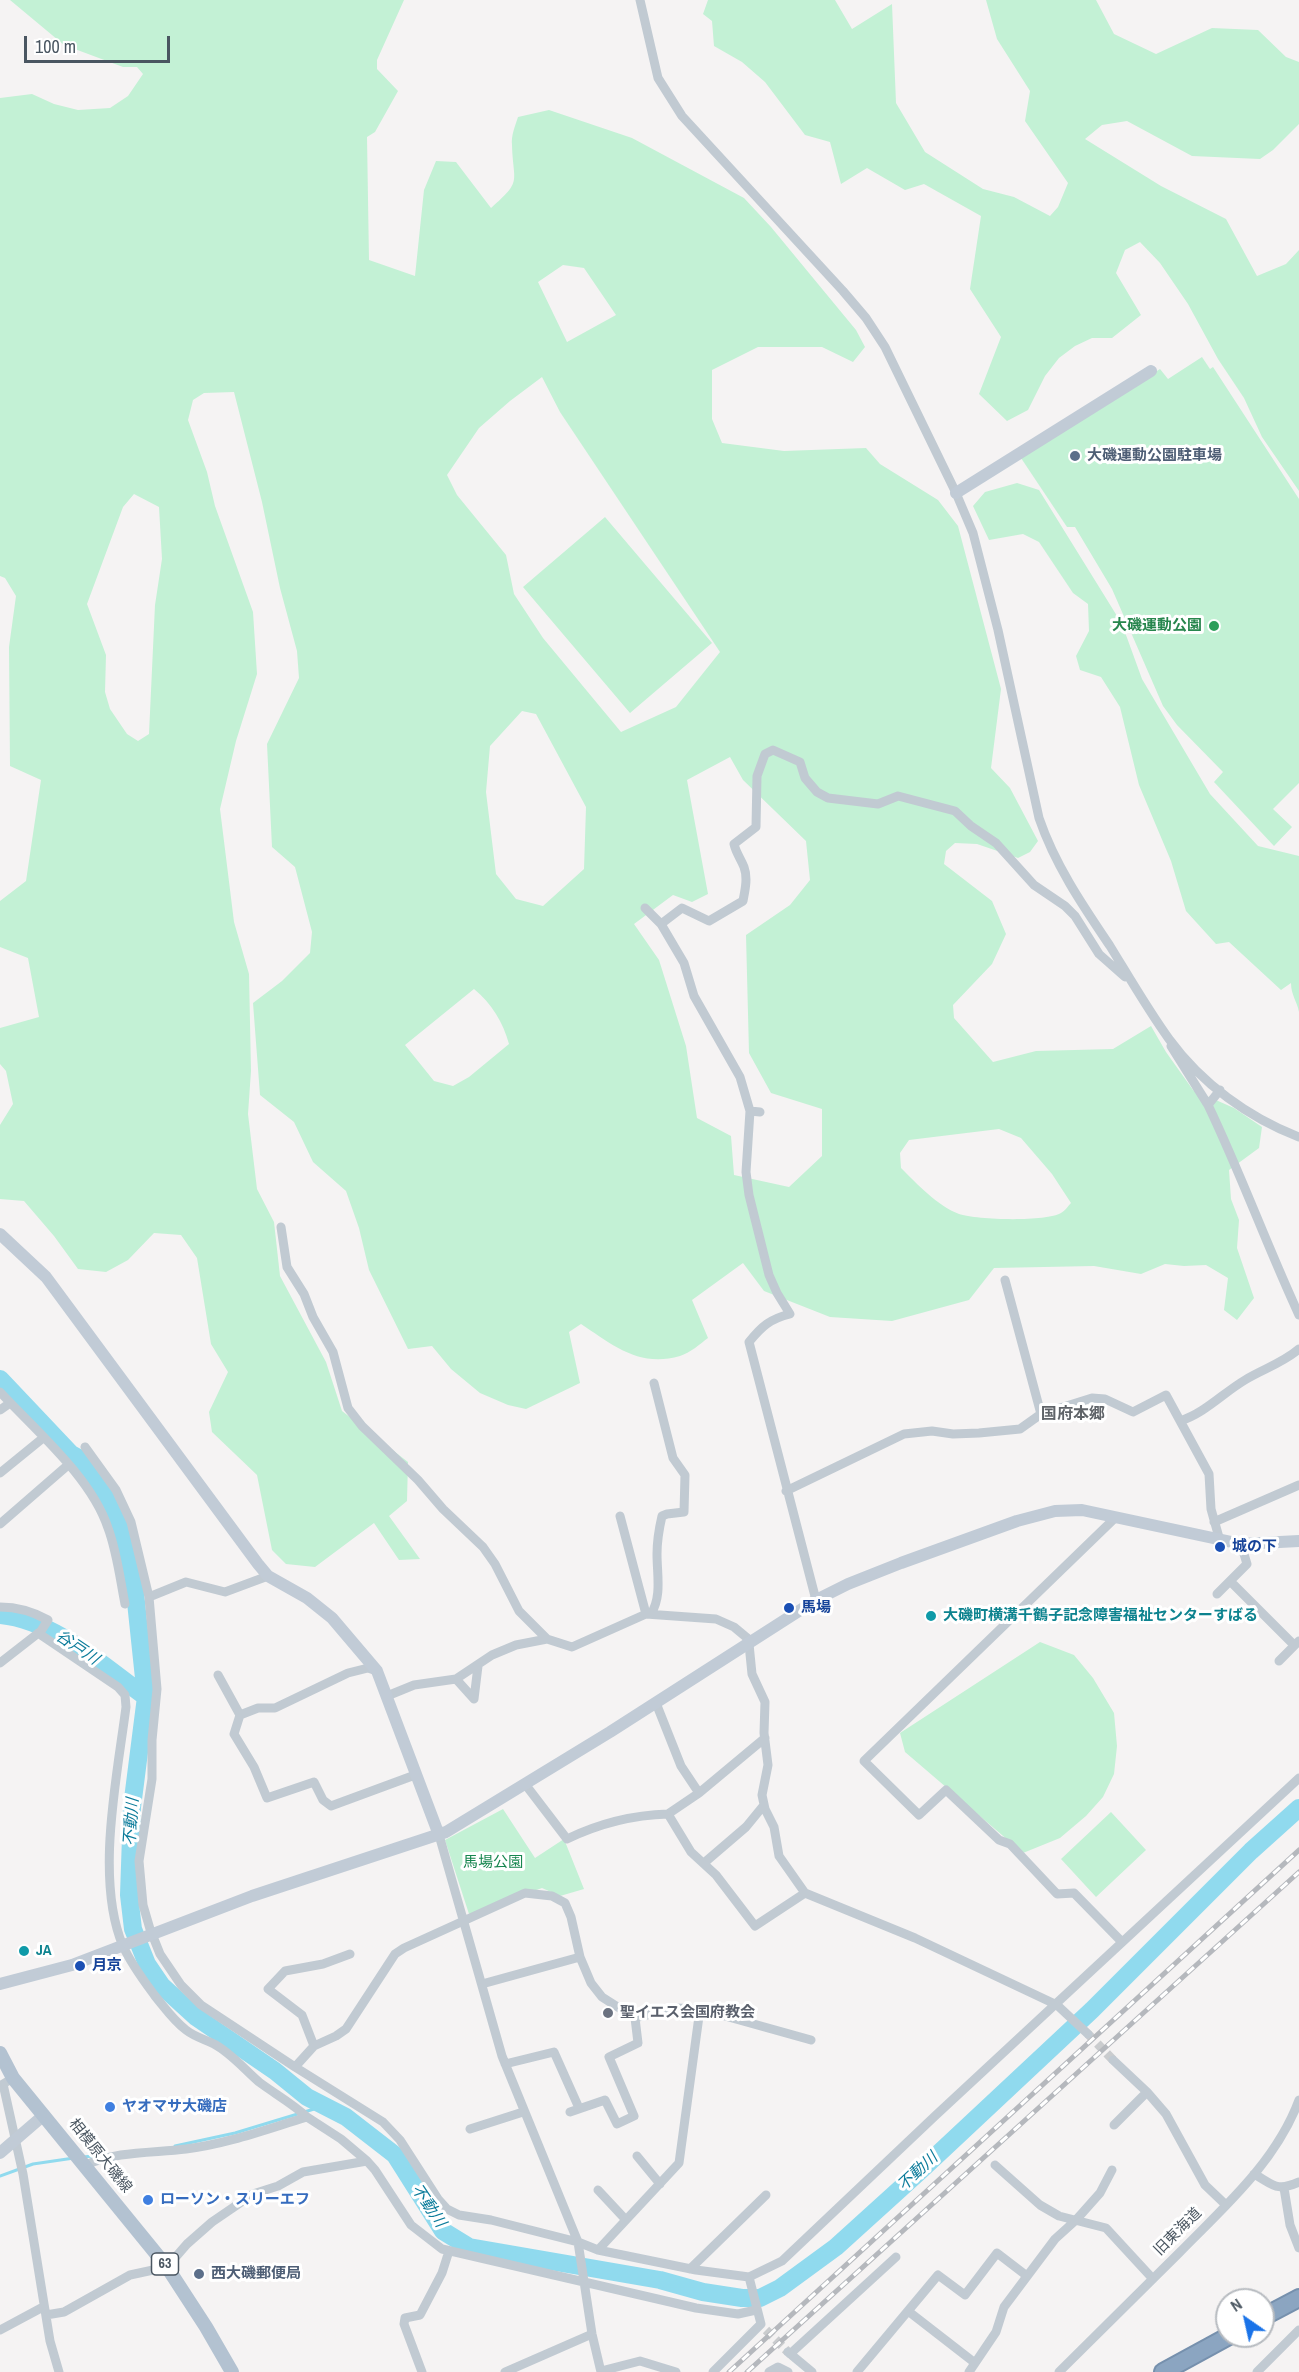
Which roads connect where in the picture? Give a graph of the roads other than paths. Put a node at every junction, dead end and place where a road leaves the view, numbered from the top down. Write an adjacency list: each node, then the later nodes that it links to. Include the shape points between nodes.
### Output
1 (640, 0): 3 (street, via 658,78 669,96 682,116 866,318 885,348)
2 (1150, 371): 3 (street)
3 (956, 493): 6 (street, via 974,533 1048,845)
4 (645, 908): 5 (street)
5 (661, 924): 6 (street, via 682,908 709,921 742,901 745,868 735,844 756,827 757,776 765,754 773,750 800,762 805,778 828,798 878,804 898,796 955,811 996,843 1034,885 1065,906 1099,954); 10 (street, via 684,963 694,996 740,1077)
6 (1134, 984): 7 (street)
7 (1169, 1039): 8 (street); 9 (street, via 1172,1051)
8 (1220, 1090): 9 (street); 12 (street, via 1251,1115)
9 (1208, 1105): 16 (street)
10 (750, 1112): 11 (street); 29 (street, via 746,1172 749,1195 769,1275 790,1314 763,1324 749,1342)
11 (760, 1112)
12 (1299, 1137)
13 (281, 1227): 46 (street, via 287,1267 333,1352 348,1408 483,1547 519,1611)
14 (0, 1234): 37 (street, via 46,1277)
15 (1005, 1280): 22 (street)
16 (1299, 1315)
17 (1299, 1349): 23 (street, via 1245,1380 1193,1417)
18 (654, 1383): 44 (street, via 673,1458 685,1475 684,1512 662,1516 657,1605)
19 (0, 1392): 20 (street)
20 (10, 1403): 21 (street); 24 (street)
21 (0, 1410)
22 (1041, 1414): 23 (street, via 1092,1398 1105,1399 1133,1412 1166,1395); 29 (street, via 1020,1429 904,1434)
23 (1180, 1421): 32 (street, via 1209,1474)
24 (43, 1438): 26 (street); 27 (street)
25 (85, 1447): 40 (street, via 116,1490 131,1522)
26 (69, 1465): 33 (street); 42 (street, via 108,1526)
27 (0, 1473)
28 (1299, 1485): 32 (street)
29 (786, 1491): 41 (street)
30 (620, 1516): 44 (street)
31 (1116, 1517): 34 (street); 41 (street, via 1082,1510 1055,1511 1017,1521 901,1563); 70 (street, via 864,1761 919,1815 946,1790 999,1840 1010,1844 1057,1894 1074,1893)
32 (1214, 1522): 34 (street)
33 (0, 1524)
34 (1220, 1540): 36 (street)
35 (1299, 1541): 36 (street)
36 (1241, 1544): 38 (street, via 1247,1564)
37 (268, 1576): 40 (street, via 225,1592 186,1582); 52 (street, via 307,1598 332,1618)
38 (1230, 1581): 39 (street); 48 (street)
39 (1217, 1594)
40 (149, 1597): 69 (street, via 158,1689 152,1779 139,1861)
41 (816, 1600): 47 (street)
42 (125, 1604)
43 (0, 1607): 45 (street, via 32,1611 48,1620)
44 (648, 1614): 46 (street, via 572,1647); 47 (street, via 716,1619 734,1627)
45 (40, 1632): 50 (street); 71 (street, via 125,1695 110,1849 110,1886)
46 (547, 1640): 51 (street, via 516,1645)
47 (751, 1643): 56 (street); 58 (street, via 752,1674 765,1702)
48 (1297, 1643): 49 (street)
49 (1279, 1661)
50 (0, 1662)
51 (478, 1666): 54 (street); 54 (street, via 474,1699)
52 (377, 1671): 55 (street); 57 (street, via 368,1668 348,1673 274,1708 258,1708)
53 (218, 1675): 57 (street)
54 (456, 1679): 55 (street, via 414,1685)
55 (387, 1696): 59 (street)
56 (656, 1703): 61 (street); 62 (street, via 681,1766)
57 (240, 1715): 59 (street, via 234,1734 267,1798 314,1782 323,1800 332,1806)
58 (765, 1738): 62 (street); 63 (street, via 768,1765)
59 (415, 1775): 65 (street)
60 (1299, 1778): 70 (street)
61 (525, 1784): 64 (street, via 567,1839 644,1815); 65 (street)
62 (699, 1793): 64 (street)
63 (764, 1805): 66 (street, via 746,1827); 67 (street, via 774,1827 779,1856)
64 (668, 1814): 66 (street, via 691,1852)
65 (438, 1835): 68 (street); 69 (street)
66 (704, 1863): 67 (street, via 755,1926)
67 (806, 1893): 76 (street, via 915,1938)
68 (464, 1922): 73 (street, via 525,1893 552,1896 565,1903); 75 (street); 81 (street, via 395,1954 346,2029)
69 (148, 1935): 71 (street); 85 (street, via 170,1971 201,2005)
70 (1122, 1942): 76 (street)
71 (124, 1944): 74 (street, via 50,1972); 91 (street, via 146,1984 184,2029 236,2060)
72 (350, 1954): 81 (street, via 285,1971 268,1989 302,2015)
73 (580, 1957): 75 (street); 78 (street, via 602,1997)
74 (0, 1984)
75 (482, 1984): 84 (street)
76 (1057, 2005): 79 (street); 118 (street, via 782,2261)
77 (700, 2009): 78 (street, via 676,2008); 80 (street); 103 (street, via 679,2163)
78 (635, 2018): 84 (street, via 638,2043 609,2057 634,2116 617,2124 605,2100 574,2110 554,2052)
79 (1088, 2034)
80 (811, 2040)
81 (314, 2046): 85 (street)
82 (0, 2053): 86 (main road, 相模原大磯線 / 63)
83 (1113, 2060): 87 (street)
84 (505, 2064): 89 (street)
85 (295, 2067): 110 (street, via 383,2122 400,2140 447,2209)
86 (14, 2078): 90 (main road, 相模原大磯線 / 63); 94 (street, via 3,2084)
87 (1147, 2092): 92 (street); 107 (street, via 1166,2114 1204,2185)
88 (1299, 2100): 101 (street, 旧東海道, via 1293,2118)
89 (523, 2112): 93 (street); 110 (street)
90 (44, 2115): 94 (street); 98 (main road, 相模原大磯線 / 63)
91 (307, 2117): 97 (street); 98 (street, via 222,2142 100,2158)
92 (1114, 2125)
93 (470, 2129)
94 (16, 2138): 95 (street); 123 (street)
95 (0, 2153)
96 (637, 2156): 103 (street)
97 (367, 2161): 113 (street, via 411,2225 429,2241); 115 (street, via 303,2172 279,2186 253,2194 186,2244)
98 (86, 2165): 115 (main road, 相模原大磯線 / 63)
99 (995, 2165): 109 (street, via 1040,2205)
100 (1112, 2170): 109 (street, via 1100,2193)
101 (1254, 2174): 104 (street); 107 (street, 旧東海道)
102 (1299, 2182): 104 (street)
103 (660, 2184): 108 (street)
104 (1284, 2188): 111 (street, via 1290,2225)
105 (598, 2190): 108 (street)
106 (766, 2195): 116 (street)
107 (1226, 2205): 119 (street, 旧東海道)
108 (626, 2220): 112 (street)
109 (1076, 2220): 117 (street, via 1055,2239); 119 (street, via 1106,2228)
110 (578, 2242): 112 (street); 120 (street)
111 (1299, 2248)
112 (598, 2250): 116 (street)
113 (449, 2251): 120 (street); 133 (street, via 420,2315 401,2322)
114 (896, 2257): 140 (street, via 789,2353)
115 (167, 2267): 123 (street, via 130,2275 64,2312); 132 (main road, 相模原大磯線 / 63)
116 (690, 2269): 118 (street)
117 (1027, 2276): 124 (street, via 997,2253 965,2295 938,2275); 130 (street, via 1004,2307 996,2332)
118 (749, 2277): 122 (street)
119 (1153, 2279): 143 (street, 旧東海道)
120 (586, 2281): 122 (street, via 713,2311 738,2314); 128 (street)
121 (1299, 2298): 125 (highway)
122 (756, 2310): 137 (street, via 763,2327)
123 (45, 2311): 126 (street); 131 (street)
124 (908, 2311): 130 (street); 141 (street)
125 (1275, 2311)
126 (0, 2330)
127 (1299, 2330): 145 (street)
128 (592, 2334): 134 (street); 135 (street)
129 (1215, 2344): 144 (highway)
130 (975, 2363): 142 (street)
131 (60, 2372)
132 (232, 2372)
133 (422, 2372)
134 (505, 2372)
135 (601, 2372): 136 (street, via 640,2361)
136 (676, 2372)
137 (713, 2372)
138 (769, 2372): 139 (street, via 778,2367)
139 (788, 2372)
140 (812, 2372)
141 (857, 2372)
142 (969, 2372)
143 (1059, 2372)
144 (1163, 2372)
145 (1257, 2372)

